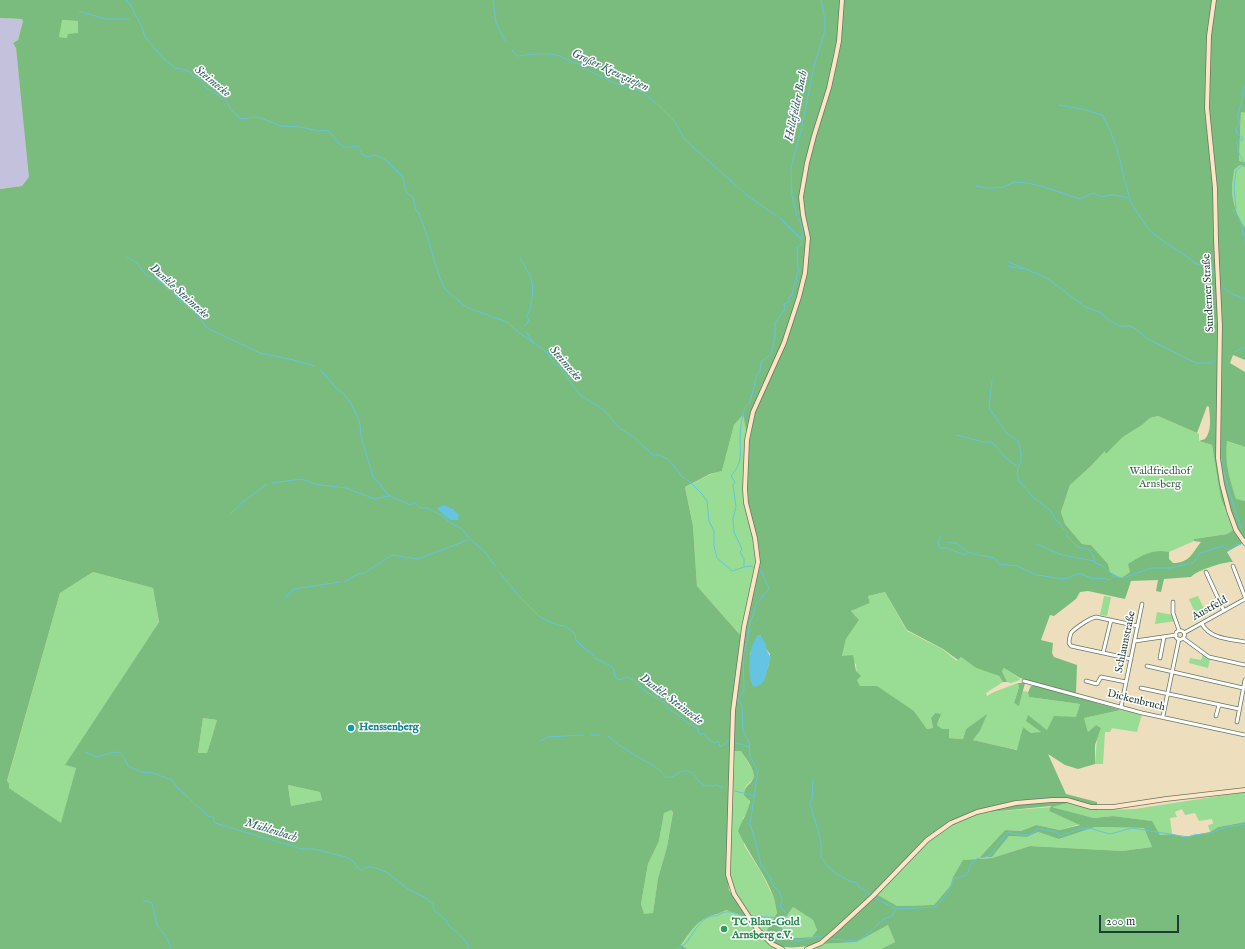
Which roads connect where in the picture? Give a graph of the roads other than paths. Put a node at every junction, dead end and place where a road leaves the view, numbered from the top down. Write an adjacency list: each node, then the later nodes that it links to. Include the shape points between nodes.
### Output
1 (842, 0): 41 (main road, via 836,56 808,156 801,197 808,238 805,273 784,342 753,412 747,440 744,489 758,562 744,627 733,711 728,875 734,894 757,929 772,944)
2 (1214, 0): 3 (main road, Sunderner Straße, via 1209,36 1208,108 1215,188 1220,326 1218,458 1229,511 1236,530)
3 (1245, 543)
4 (1233, 566): 6 (street)
5 (1206, 572): 9 (street)
6 (1245, 598): 9 (street, Austfeld)
7 (1173, 602): 13 (street, via 1173,613)
8 (1142, 604): 12 (street, Schlaunstraße)
9 (1224, 612): 11 (street, Austfeld)
10 (1111, 620): 12 (street); 20 (street); 20 (street, via 1093,618 1073,631 1070,636 1071,646)
11 (1202, 624): 14 (street, Austfeld); 19 (street, via 1206,631 1214,635)
12 (1138, 626): 18 (street, Schlaunstraße)
13 (1179, 630): 14 (street); 15 (street)
14 (1184, 633): 17 (street)
15 (1176, 635): 16 (street); 17 (street)
16 (1164, 637): 18 (street); 21 (street)
17 (1181, 638): 23 (street, via 1209,657); 25 (street)
18 (1135, 641): 22 (street, Schlaunstraße)
19 (1245, 642)
20 (1103, 652): 22 (street)
21 (1160, 658)
22 (1131, 659): 29 (street, Schlaunstraße)
23 (1245, 665)
24 (1147, 666): 25 (street)
25 (1172, 672): 31 (street); 32 (street)
26 (1245, 680): 31 (street)
27 (1024, 681): 34 (street, Dickenbruch)
28 (1086, 681): 29 (street, via 1096,684 1101,677)
29 (1126, 682): 34 (street, Schlaunstraße)
30 (1141, 688): 32 (street)
31 (1243, 688): 35 (street)
32 (1167, 694): 33 (street); 36 (street)
33 (1219, 705): 35 (street); 37 (street)
34 (1121, 707): 36 (street, Dickenbruch)
35 (1239, 709): 38 (street)
36 (1162, 716): 39 (street, Dickenbruch)
37 (1216, 716)
38 (1236, 722)
39 (1245, 734)
40 (1245, 790): 42 (main road, via 1113,807 1091,807 1067,800 1052,800 1016,803 977,812 951,823 927,840 836,930 821,943)
41 (782, 949)
42 (807, 949)

